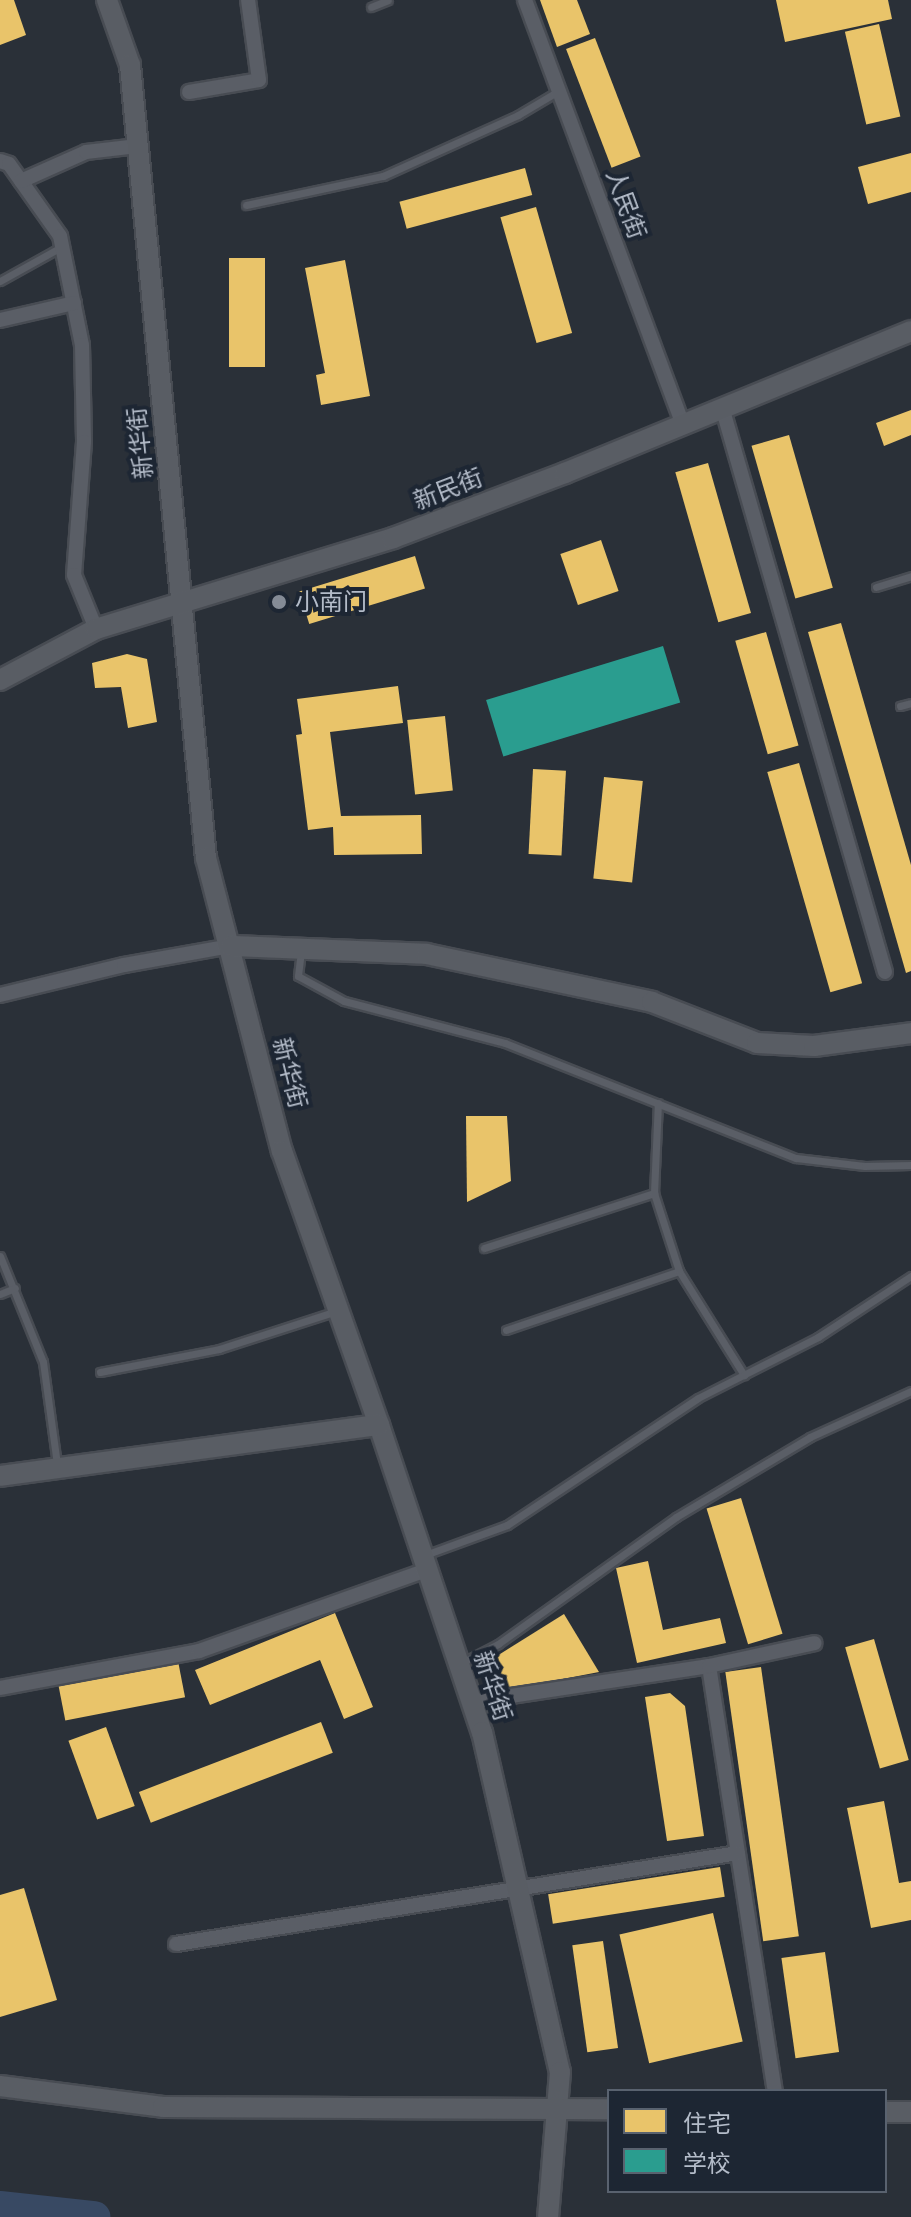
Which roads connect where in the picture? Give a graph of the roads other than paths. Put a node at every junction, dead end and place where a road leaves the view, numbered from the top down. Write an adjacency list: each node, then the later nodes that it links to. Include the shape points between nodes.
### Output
1 (107, 0): 8 (street, 新华街, via 130,65)
2 (248, 0): 7 (street, via 259,80)
3 (388, 0): 5 (lane)
4 (525, 0): 6 (street, 人民街)
5 (371, 7)
6 (561, 89): 11 (lane, via 518,115 383,176); 18 (street, 人民街)
7 (189, 92)
8 (138, 146): 10 (street, via 86,152); 21 (street, 新华街)
9 (0, 161): 10 (street, via 9,164)
10 (21, 181): 12 (street)
11 (246, 205)
12 (62, 246): 13 (lane); 14 (street)
13 (0, 281)
14 (74, 303): 15 (street); 22 (street, via 82,345 84,442 74,575)
15 (0, 320)
16 (911, 331): 17 (street, 新民街)
17 (722, 407): 18 (street, 新民街); 28 (street)
18 (682, 423): 21 (street, 新民街, via 393,538)
19 (911, 576): 20 (lane)
20 (876, 587)
21 (182, 605): 22 (street, 新民街); 26 (street, 新华街, via 206,858)
22 (96, 629): 23 (street, 新民街)
23 (0, 680)
24 (911, 703): 25 (lane)
25 (900, 706)
26 (231, 946): 27 (street); 29 (street); 40 (street, 新华街, via 282,1151)
27 (301, 949): 30 (street, via 427,954 652,1002 757,1043 814,1046); 31 (lane, via 298,976 344,1001 505,1043)
28 (885, 972)
29 (0, 995)
30 (911, 1033)
31 (658, 1103): 32 (lane, via 796,1158); 33 (lane)
32 (911, 1165)
33 (654, 1193): 34 (lane); 36 (lane)
34 (484, 1248)
35 (0, 1256): 38 (lane)
36 (679, 1271): 41 (lane); 43 (lane)
37 (911, 1276): 43 (lane, via 818,1337)
38 (15, 1288): 39 (lane); 46 (lane, via 43,1362)
39 (0, 1294)
40 (339, 1310): 42 (lane, via 219,1349); 45 (street, 新华街)
41 (506, 1330)
42 (100, 1372)
43 (744, 1375): 48 (lane, via 698,1398 507,1525)
44 (911, 1391): 50 (lane, via 810,1437 676,1517 498,1644)
45 (379, 1425): 46 (street); 48 (street, 新华街)
46 (58, 1469): 47 (street)
47 (0, 1476)
48 (425, 1562): 50 (street, 新华街); 52 (street, via 199,1651)
49 (815, 1643): 51 (street)
50 (459, 1664): 53 (street, 新华街)
51 (709, 1666): 53 (street); 54 (street)
52 (0, 1688)
53 (471, 1702): 55 (street, 新华街)
54 (738, 1853): 55 (street); 58 (street)
55 (518, 1889): 56 (street); 59 (street, 新华街, via 560,2072)
56 (176, 1944)
57 (0, 2086): 59 (street, via 163,2107)
58 (775, 2089)
59 (556, 2107): 60 (street); 63 (street, 新华街)
60 (607, 2109)
61 (887, 2112): 62 (street)
62 (911, 2112)
63 (548, 2217)

